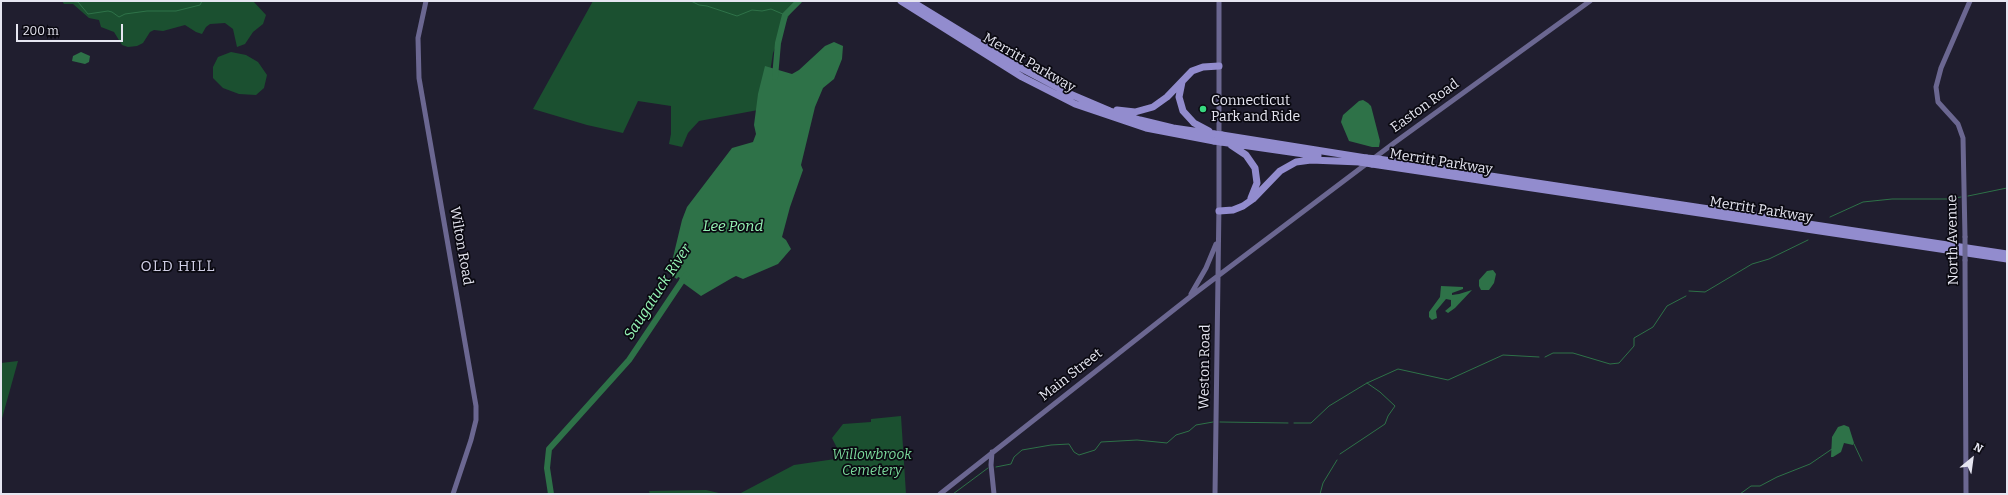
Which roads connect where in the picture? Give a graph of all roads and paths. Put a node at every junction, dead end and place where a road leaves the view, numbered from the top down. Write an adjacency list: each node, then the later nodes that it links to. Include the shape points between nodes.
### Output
1 (426, 1): 20 (main road, Wilton Road, via 418,38 419,78 476,406 476,420 471,440)
2 (901, 1): 10 (highway, Merritt Parkway, via 1022,77 1075,104 1146,128)
3 (911, 1): 9 (highway, Merritt Parkway, via 1019,67)
4 (1219, 1): 7 (main road, Weston Road)
5 (1590, 1): 17 (main road, Easton Road)
6 (1970, 1): 24 (main road, North Avenue, bridge, via 1941,68 1936,87 1938,102 1958,124 1963,138)
7 (1219, 66): 8 (highway, via 1199,67); 13 (main road, Weston Road)
8 (1184, 77): 9 (highway, via 1159,104 1135,112 1116,109); 10 (highway, via 1179,97 1182,111 1194,123)
9 (1070, 94): 10 (highway, Merritt Parkway, via 1110,111 1140,120)
10 (1218, 138): 11 (highway, Merritt Parkway); 12 (highway, via 1246,154 1256,172 1256,189)
11 (1363, 160): 12 (highway, via 1311,160 1291,164 1276,174); 15 (highway, Merritt Parkway, bridge, via 1378,160); 16 (highway, Merritt Parkway, bridge, via 1372,164)
12 (1243, 206): 13 (highway)
13 (1219, 211): 14 (main road, Weston Road)
14 (1217, 240): 17 (main road, Weston Road); 18 (main road, Weston Road, via 1206,268)
15 (2007, 254)
16 (2007, 259)
17 (1218, 275): 18 (main road, Main Street); 23 (main road, Weston Road)
18 (1190, 297): 19 (main road, Main Street)
19 (992, 452): 21 (main road, Main Street); 22 (main road)
20 (453, 494)
21 (940, 494)
22 (994, 494)
23 (1215, 494)
24 (1966, 494)

